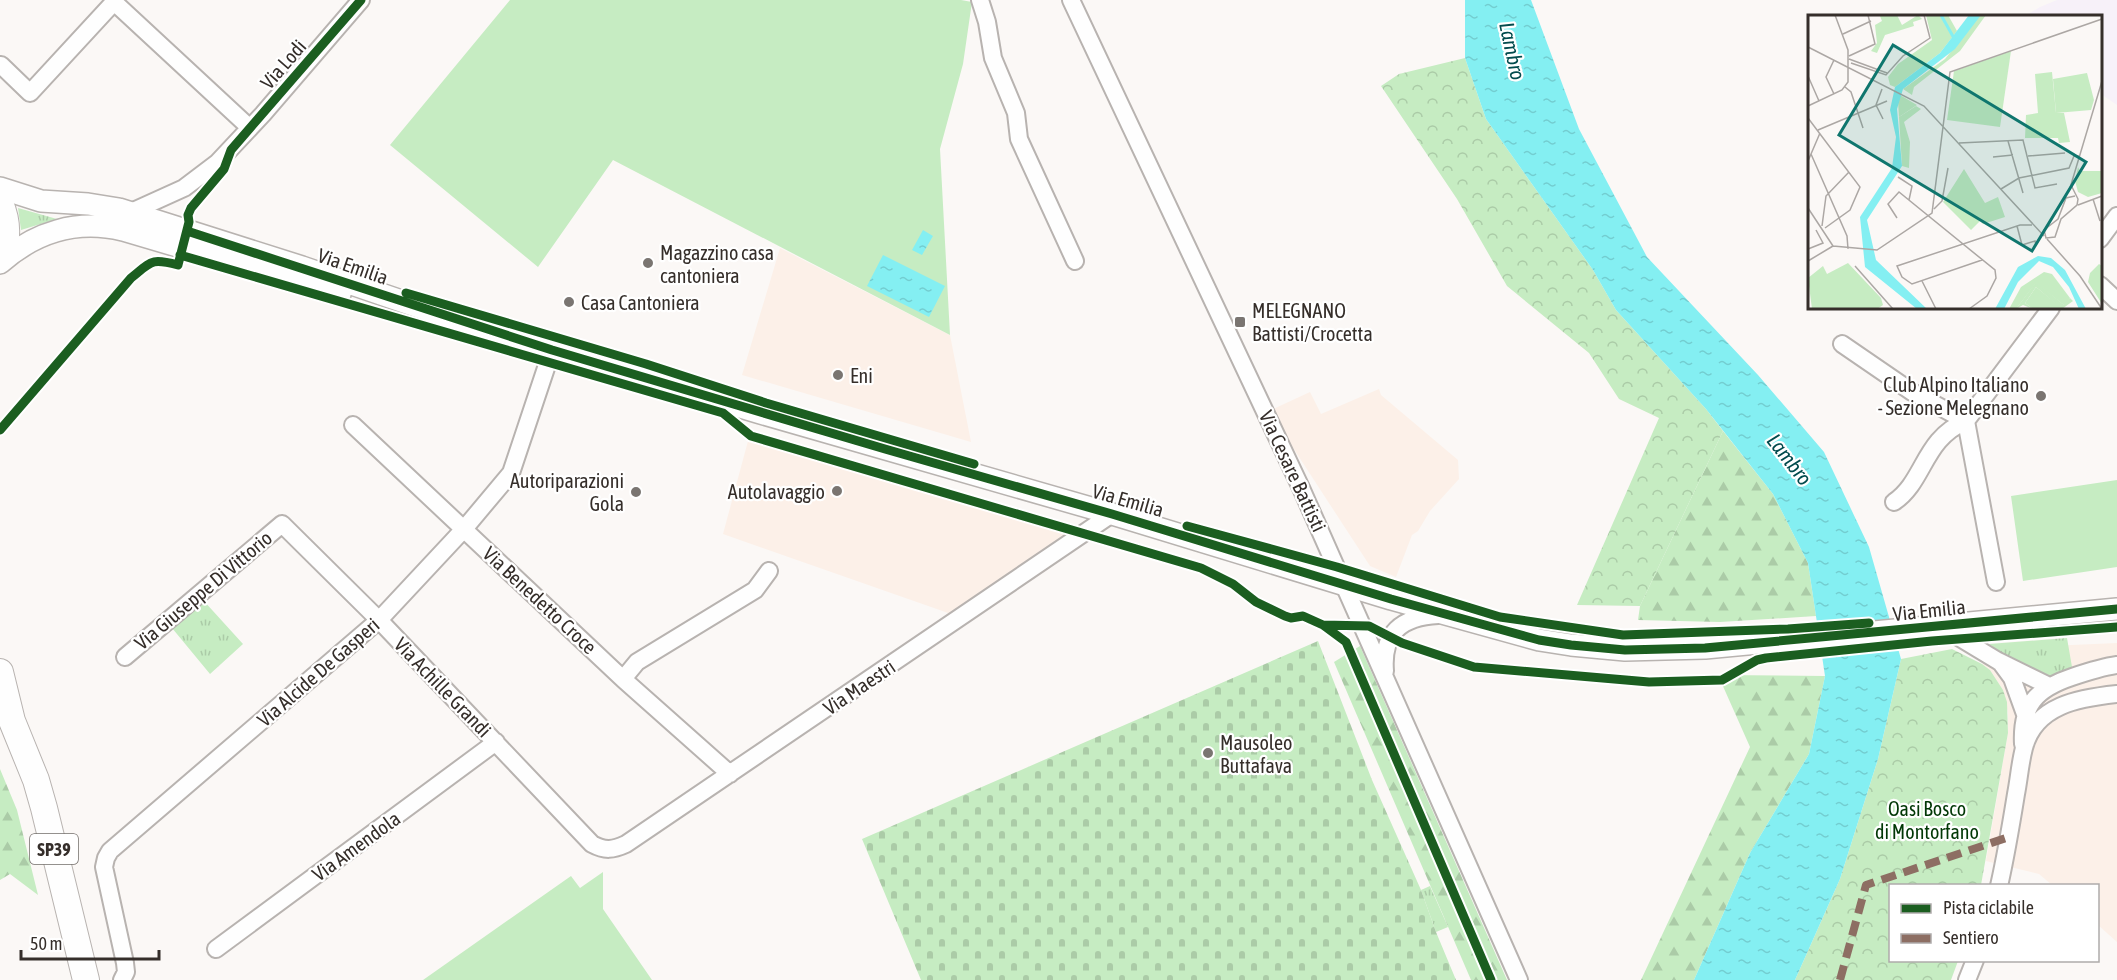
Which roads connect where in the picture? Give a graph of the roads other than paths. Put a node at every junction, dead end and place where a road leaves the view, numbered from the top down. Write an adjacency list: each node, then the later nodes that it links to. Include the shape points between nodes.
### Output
1 (361, 0): 5 (street, Via Lodi)
2 (980, 0): 12 (street, via 993,58 1016,113 1019,139)
3 (1071, 0): 28 (street, Via Cesare Battisti)
4 (1, 66): 5 (street, via 30,93 114,2)
5 (250, 128): 8 (street, Via Lodi, via 197,180)
6 (0, 188): 8 (street, Via Emilia, via 41,201 99,205)
7 (0, 203): 11 (main road, via 7,232)
8 (131, 212): 17 (street, Via Emilia)
9 (2117, 216): 10 (street)
10 (2102, 236)
11 (0, 258)
12 (1075, 261)
13 (0, 263): 17 (street, Via Emilia, via 24,244 56,230 79,226 117,228 314,287)
14 (2102, 287): 15 (street)
15 (2117, 301)
16 (2050, 309): 20 (street)
17 (489, 331): 19 (street, Via Emilia)
18 (1842, 344): 20 (street, via 1912,392)
19 (552, 350): 23 (street, Via Emilia); 25 (street, Via Alcide De Gasperi, via 511,473)
20 (1966, 422): 22 (street, via 1941,437 1905,492); 27 (street)
21 (353, 424): 25 (street, Via Benedetto Croce)
22 (1894, 502)
23 (1112, 514): 28 (street, Via Emilia); 45 (street, Via Maestri)
24 (282, 524): 31 (street, Via Achille Grandi); 33 (street, Via Giuseppe Di Vittorio)
25 (464, 529): 31 (street, Via Alcide De Gasperi); 38 (street, Via Benedetto Croce)
26 (769, 571): 38 (street, via 755,590 637,662)
27 (1996, 582)
28 (1344, 584): 30 (street, Via Emilia); 37 (street, Via Cesare Battisti)
29 (2117, 609): 32 (street, Via Emilia)
30 (1445, 615): 32 (street, Via Emilia, via 1539,640 1625,650 1705,648); 37 (street, via 1422,616 1399,626 1385,649)
31 (379, 620): 43 (street, Via Achille Grandi); 51 (street, Via Alcide De Gasperi, via 110,851 105,867 125,963)
32 (1932, 628): 34 (street, via 1950,632)
33 (125, 657)
34 (1998, 661): 39 (street); 42 (street, via 2012,678)
35 (2117, 665): 39 (street)
36 (0, 672): 41 (main road, SP39)
37 (1386, 678): 52 (street, Via Cesare Battisti)
38 (624, 679): 45 (street, Via Benedetto Croce)
39 (2049, 686): 42 (street)
40 (2117, 694): 44 (street, via 2073,700 2055,708 2031,732)
41 (6, 714): 50 (main road, SP39, via 36,780)
42 (2025, 714): 44 (street)
43 (496, 742): 46 (street, Via Achille Grandi); 48 (street, Via Amendola)
44 (2024, 748): 47 (street)
45 (730, 774): 46 (street, Via Maestri, via 626,844)
46 (602, 850)
47 (1999, 884)
48 (216, 949)
49 (1974, 962): 53 (street)
50 (86, 980)
51 (122, 980)
52 (1519, 980)
53 (1967, 980)

